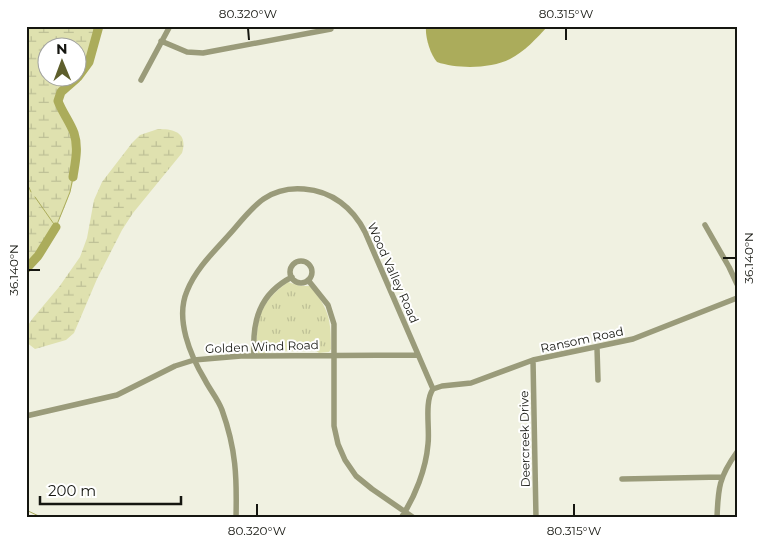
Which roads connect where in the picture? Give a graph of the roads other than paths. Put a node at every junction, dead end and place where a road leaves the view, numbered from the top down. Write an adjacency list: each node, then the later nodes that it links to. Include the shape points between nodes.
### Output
1 (170, 26): 3 (street)
2 (331, 26): 3 (street, via 331,29 203,53 187,52)
3 (161, 41): 4 (street)
4 (141, 80)
5 (705, 225): 8 (street)
6 (292, 277): 7 (street, via 299,282); 7 (street, via 292,265 303,261 312,269); 13 (street, via 280,283 257,315)
7 (308, 280): 11 (street, via 328,305 334,324)
8 (737, 284)
9 (737, 298): 10 (street, Ransom Road, via 632,339)
10 (597, 348): 15 (street, Ransom Road); 16 (street)
11 (334, 355): 12 (street, Golden Wind Road); 13 (street, Golden Wind Road); 22 (street, via 334,426 344,460 372,490)
12 (418, 355): 14 (street, Wood Valley Road, via 360,221 334,197 299,188 276,192 260,200 197,272 186,292 183,314); 17 (street, Wood Valley Road)
13 (254, 356): 14 (street, Golden Wind Road)
14 (194, 360): 18 (street, Golden Wind Road, via 117,395); 23 (street, via 221,408 231,441 237,478)
15 (533, 360): 17 (street, Ransom Road, via 471,383 442,386); 26 (street, Deercreek Drive)
16 (598, 380)
17 (432, 391): 22 (street, via 428,401 425,462)
18 (26, 416)
19 (737, 452): 20 (street)
20 (722, 477): 21 (street); 27 (street, via 718,487)
21 (622, 479)
22 (405, 512): 24 (street); 25 (street)
23 (236, 518)
24 (401, 518)
25 (414, 518)
26 (536, 518)
27 (717, 518)

